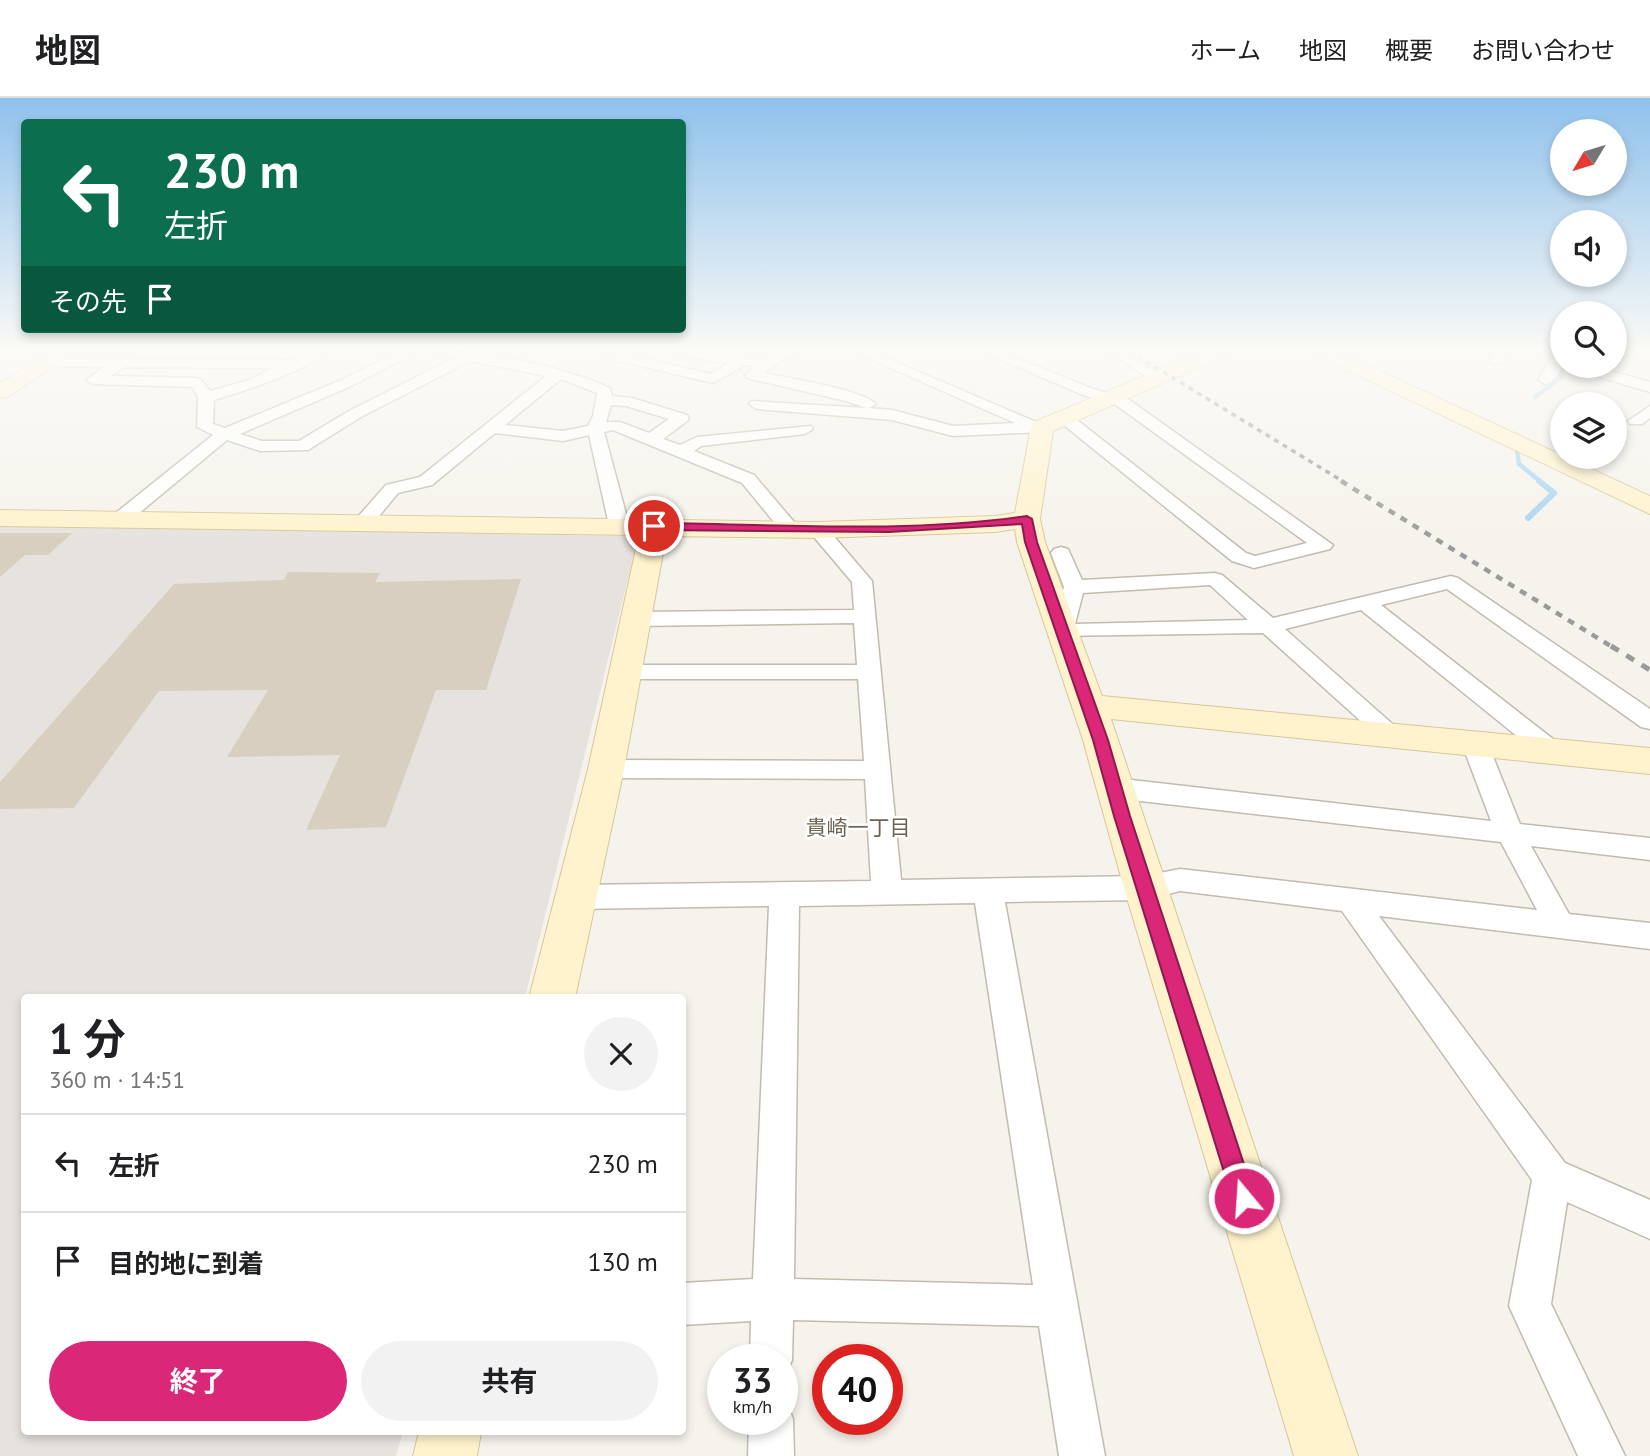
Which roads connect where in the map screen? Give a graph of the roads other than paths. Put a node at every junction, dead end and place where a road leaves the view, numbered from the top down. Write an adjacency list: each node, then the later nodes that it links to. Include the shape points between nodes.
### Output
1 (205, 414): 20 (street, via 205,427)
2 (272, 414): 20 (street)
3 (354, 414): 20 (street, via 302,446 260,446)
4 (508, 414): 17 (street)
5 (601, 414): 18 (street)
6 (669, 414): 21 (street, via 681,418)
7 (884, 414): 13 (street)
8 (1002, 414): 16 (street)
9 (1075, 414): 14 (street)
10 (1139, 414): 14 (street, via 1323,545 1254,562 1239,557)
11 (1456, 414): 23 (street)
12 (1645, 414): 15 (street)
13 (892, 415): 16 (street, via 953,431)
14 (1066, 419): 16 (street)
15 (1636, 421)
16 (1042, 427): 25 (street)
17 (491, 428): 18 (street, via 563,436); 27 (street, via 426,481 392,489)
18 (595, 428): 21 (street, via 614,425); 28 (street)
19 (805, 429): 22 (street, via 697,442)
20 (223, 435): 26 (street)
21 (651, 440): 22 (street)
22 (681, 452): 30 (street, via 748,480)
23 (1650, 506)
24 (0, 518): 26 (street)
25 (1027, 519): 31 (street); 38 (street)
26 (119, 520): 27 (street)
27 (363, 523): 28 (street)
28 (619, 525): 29 (street)
29 (654, 526): 30 (street); 36 (street)
30 (790, 529): 31 (street)
31 (818, 530): 35 (street, via 862,581)
32 (1061, 553): 33 (street)
33 (1074, 587): 37 (street, via 1214,579); 38 (street)
34 (1365, 603): 37 (street); 42 (street, via 1451,582); 45 (street)
35 (865, 616): 36 (street); 40 (street)
36 (635, 620): 39 (street)
37 (1268, 626): 38 (street); 43 (street)
38 (1062, 631): 41 (street)
39 (625, 672): 40 (street); 47 (street)
40 (870, 672): 48 (street)
41 (1088, 706): 43 (street); 49 (street)
42 (1650, 721)
43 (1393, 736): 44 (street)
44 (1475, 744): 45 (street); 50 (street)
45 (1553, 752): 46 (street)
46 (1650, 761)
47 (606, 769): 48 (street); 56 (street)
48 (877, 770): 54 (street)
49 (1114, 788): 50 (street); 52 (street)
50 (1510, 833): 51 (street); 58 (street)
51 (1650, 849)
52 (1145, 888): 53 (street); 57 (street, via 1180,880); 72 (street)
53 (988, 891): 54 (street); 65 (street)
54 (887, 893): 55 (street)
55 (784, 894): 56 (street); 63 (street)
56 (576, 897): 60 (street)
57 (1349, 898): 58 (street); 61 (street)
58 (1560, 925): 59 (street)
59 (1648, 937)
60 (553, 994)
61 (1552, 1176): 62 (street); 73 (street, via 1530,1306)
62 (1650, 1220)
63 (772, 1299): 64 (street); 65 (street); 66 (street)
64 (686, 1304)
65 (1057, 1306): 71 (street)
66 (771, 1344)
67 (449, 1435): 69 (street)
68 (771, 1435): 70 (street)
69 (444, 1456)
70 (771, 1456)
71 (1082, 1456)
72 (1326, 1456)
73 (1602, 1456)

